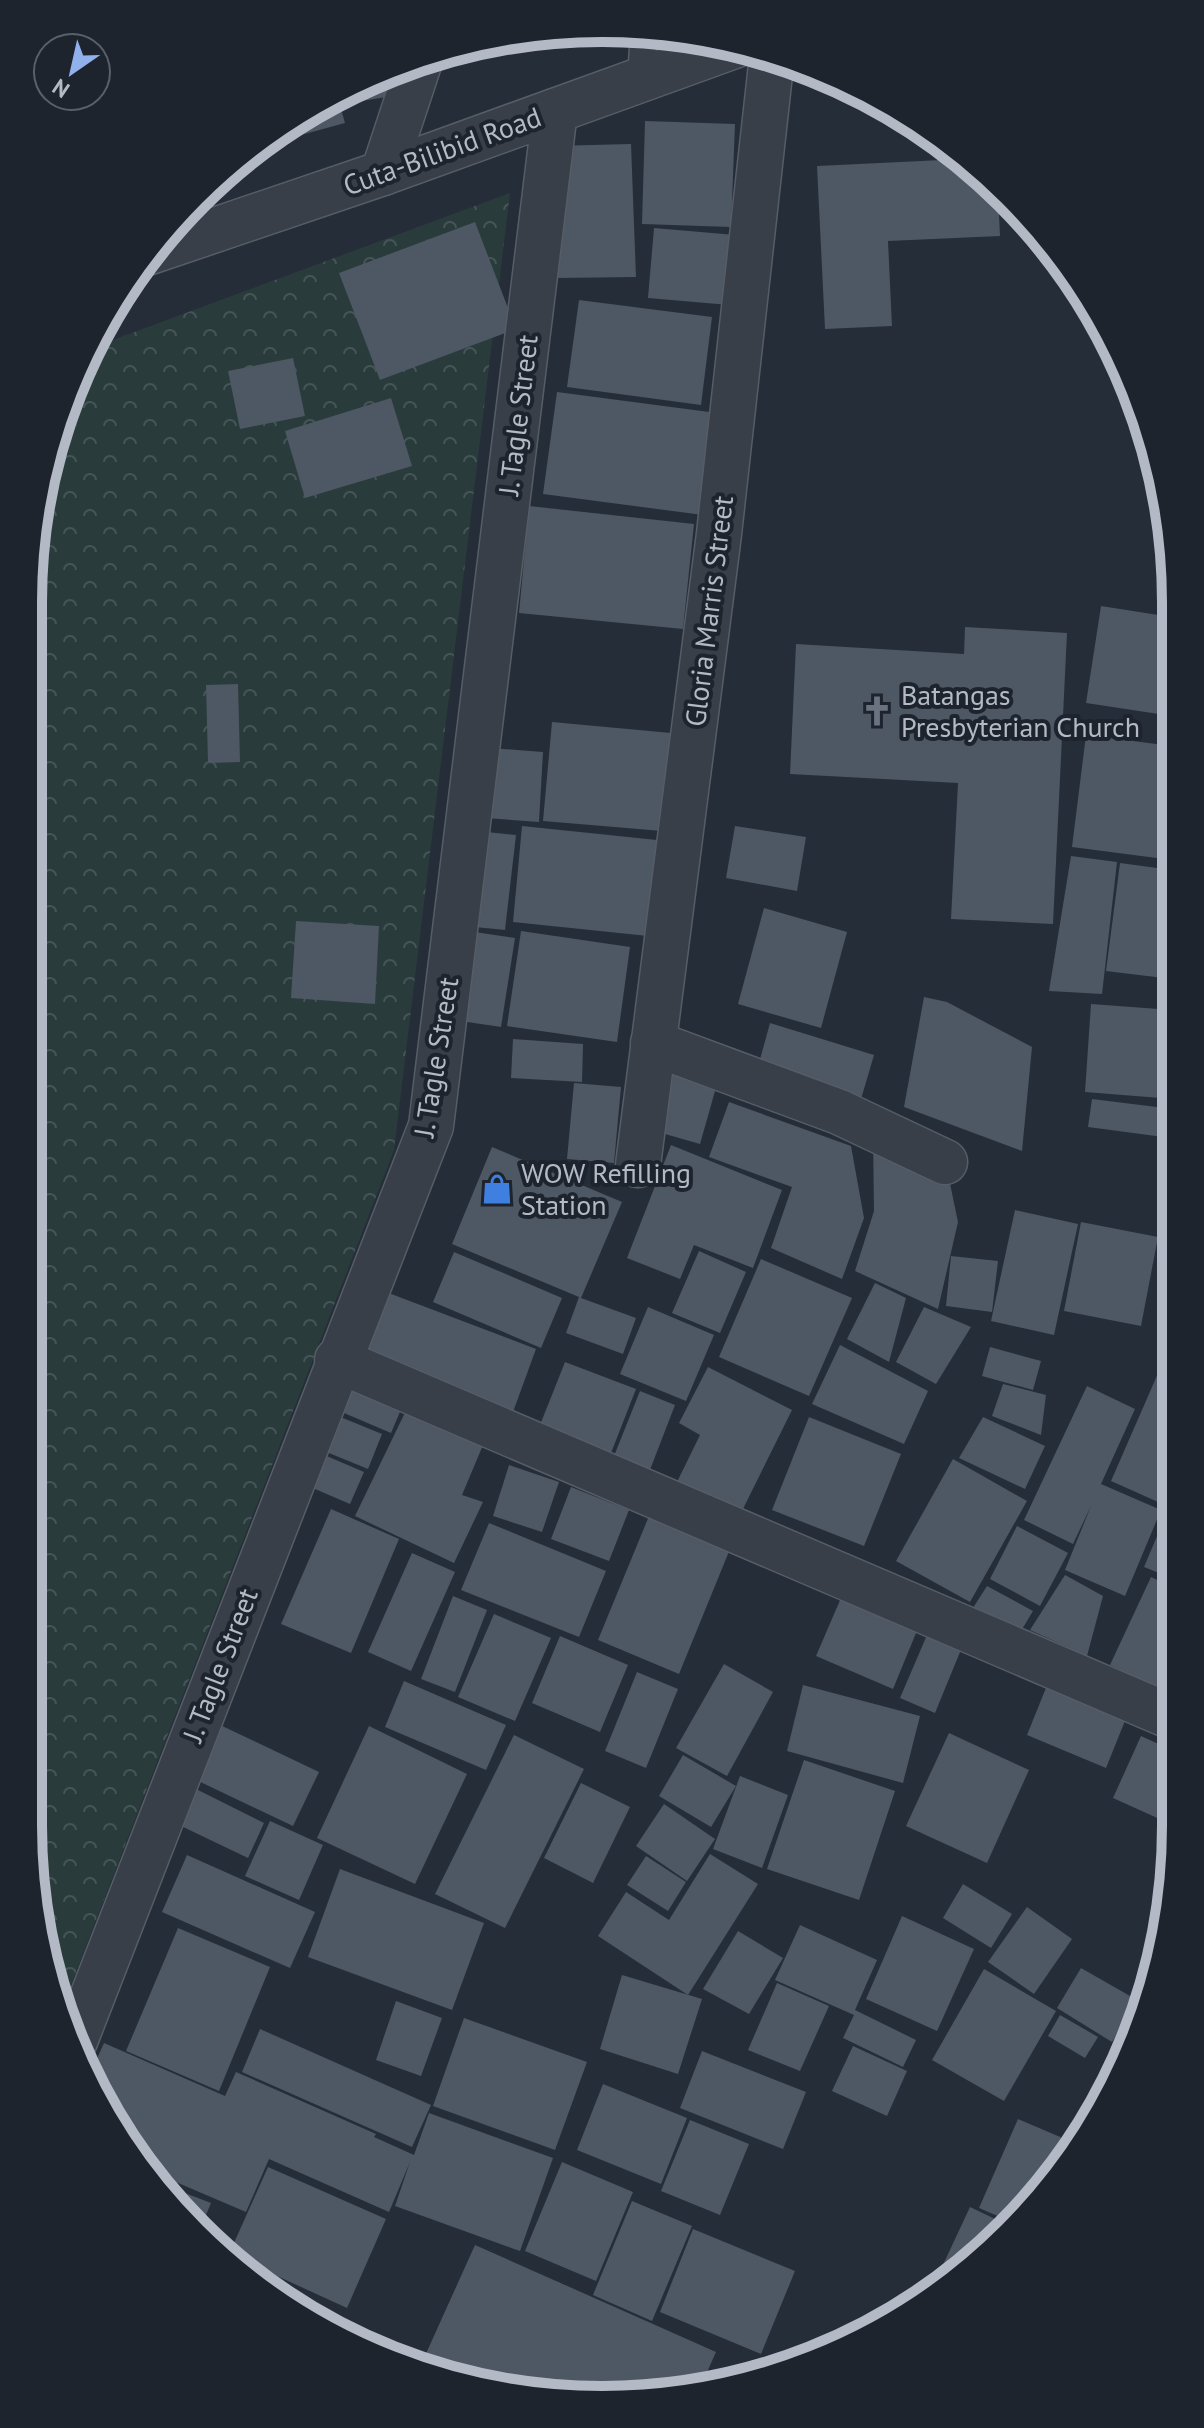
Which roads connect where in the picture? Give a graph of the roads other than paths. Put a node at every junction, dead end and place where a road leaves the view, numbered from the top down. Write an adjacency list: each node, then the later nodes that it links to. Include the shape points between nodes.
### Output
1 (643, 43): 5 (lane)
2 (714, 54): 5 (street, Cuta-Bilibid Road)
3 (771, 68): 9 (street, Gloria Marris Street, via 719,534)
4 (416, 74): 7 (street)
5 (641, 80): 6 (street, Cuta-Bilibid Road)
6 (555, 111): 7 (street, Cuta-Bilibid Road); 12 (street, J. Tagle Street, via 431,1126)
7 (383, 173): 8 (street, Cuta-Bilibid Road)
8 (171, 245)
9 (653, 1043): 10 (street, via 839,1112); 11 (street, Gloria Marris Street)
10 (945, 1162)
11 (638, 1165)
12 (337, 1360): 13 (street); 14 (street, J. Tagle Street)
13 (1162, 1713)
14 (80, 2027)

